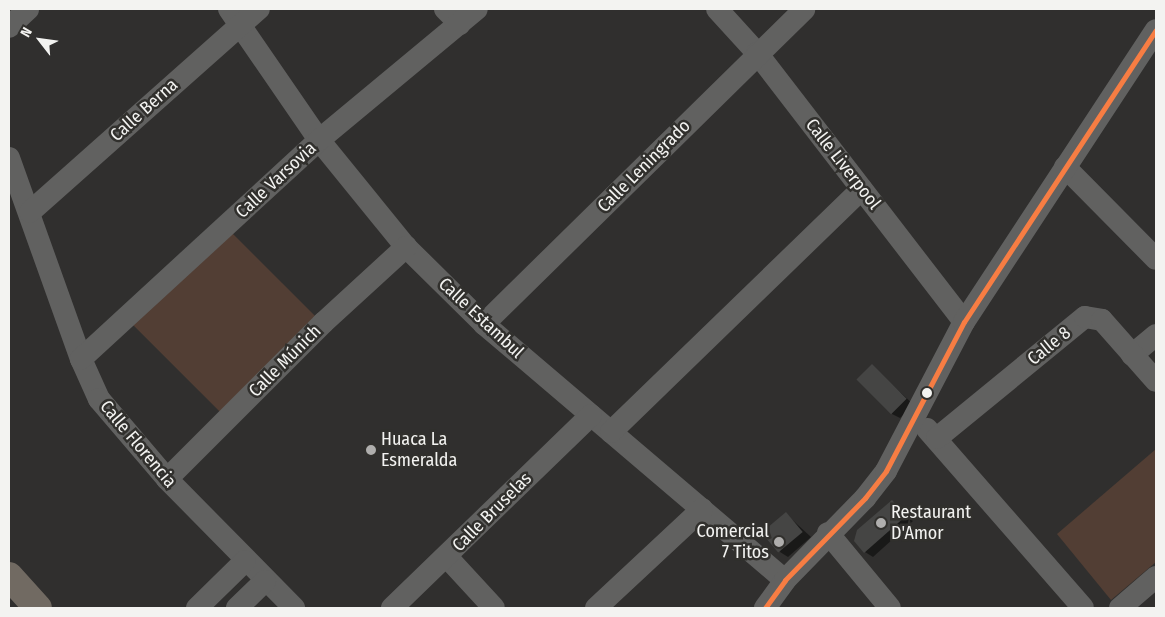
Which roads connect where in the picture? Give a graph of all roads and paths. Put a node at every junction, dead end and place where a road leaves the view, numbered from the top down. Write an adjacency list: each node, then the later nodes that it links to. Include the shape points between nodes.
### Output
1 (28, 9): 8 (street)
2 (259, 9): 7 (street, Calle Berna)
3 (477, 9): 6 (street, Calle Varsovia)
4 (717, 9): 10 (street, Calle Liverpool)
5 (804, 9): 10 (street, Calle Leningrado)
6 (453, 16): 11 (street, Calle Varsovia)
7 (234, 17): 11 (street, Calle Estambul); 15 (street, Calle Berna)
8 (9, 27)
9 (1156, 30): 13 (street)
10 (758, 53): 14 (street, Calle Liverpool); 19 (street, Calle Leningrado)
11 (319, 140): 16 (street, Calle Estambul); 22 (street, Calle Varsovia)
12 (9, 158): 15 (street, Calle Florencia)
13 (1065, 166): 17 (street); 18 (street)
14 (862, 188): 18 (street, Calle Liverpool); 26 (street)
15 (30, 212): 22 (street, Calle Florencia)
16 (406, 247): 19 (street, Calle Estambul); 28 (street, Calle Múnich, via 323,323)
17 (1156, 259)
18 (964, 322): 25 (street)
19 (484, 324): 24 (street, Calle Estambul)
20 (1156, 335): 21 (street)
21 (1132, 355): 23 (street, Calle 8); 27 (street, Calle 8, via 1102,320 1085,317)
22 (81, 359): 28 (street, Calle Florencia, via 99,399)
23 (1156, 381)
24 (591, 415): 26 (street, Calle Estambul); 31 (street, Calle Bruselas)
25 (914, 416): 27 (street); 30 (street, via 886,472)
26 (611, 432): 29 (street, Calle Estambul)
27 (937, 438): 46 (street)
28 (167, 479): 32 (street, Calle Florencia)
29 (702, 509): 35 (street, Calle Estambul); 43 (street)
30 (828, 533): 35 (street); 45 (street)
31 (447, 557): 41 (street, Calle Bruselas); 42 (street)
32 (245, 561): 36 (street, Calle Florencia); 38 (street)
33 (9, 576): 37 (main road)
34 (1156, 576): 47 (street)
35 (785, 580): 44 (street)
36 (265, 581): 39 (street); 40 (street, Calle Florencia)
37 (38, 608)
38 (197, 608)
39 (236, 608)
40 (294, 608)
41 (392, 608)
42 (494, 608)
43 (596, 608)
44 (765, 608)
45 (890, 608)
46 (1083, 608)
47 (1120, 608)

